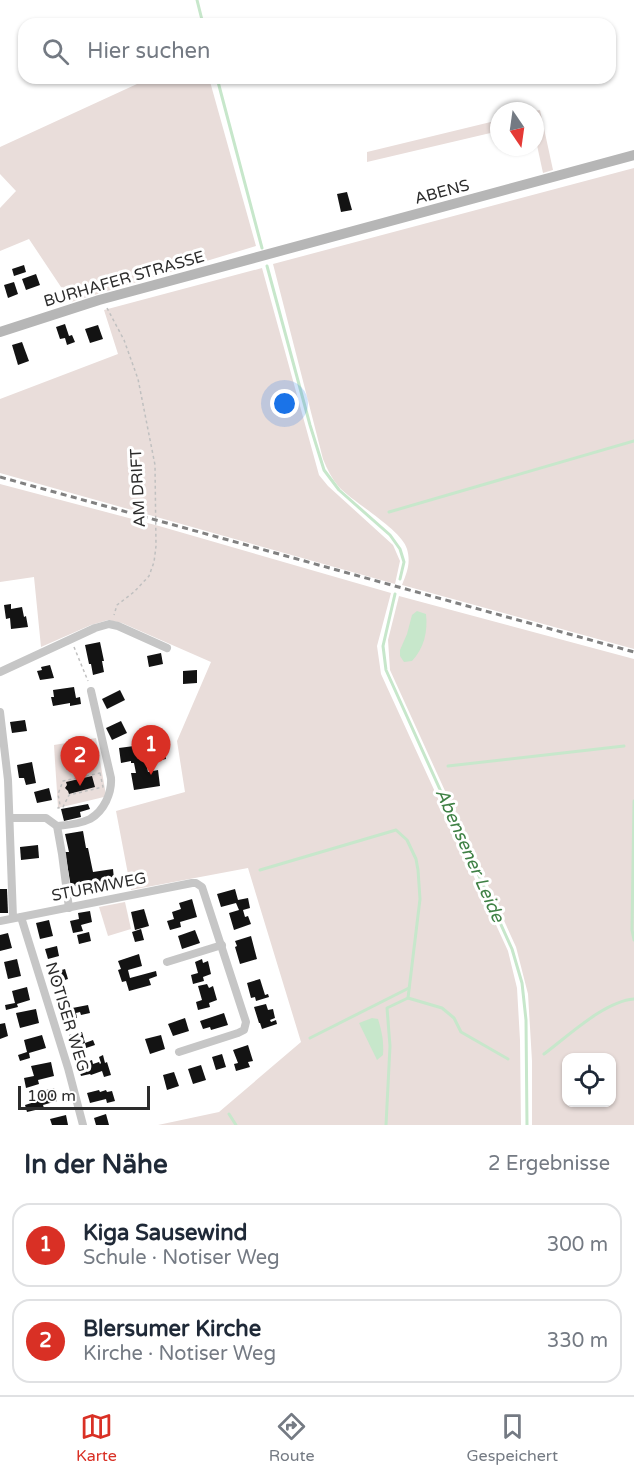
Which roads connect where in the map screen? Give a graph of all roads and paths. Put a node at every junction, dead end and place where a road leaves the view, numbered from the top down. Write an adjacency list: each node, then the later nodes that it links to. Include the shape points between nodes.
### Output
1 (634, 156): 2 (main road, ABENS)
2 (257, 257): 4 (main road, BURHAFER STRASSE)
3 (106, 306): 5 (path, AM DRIFT, via 124,340 138,380 155,465 156,520 154,562 149,576 117,605)
4 (0, 332)
5 (109, 624): 6 (street); 7 (street)
6 (71, 640): 8 (street); 9 (path)
7 (167, 648)
8 (0, 672)
9 (91, 691): 13 (street, via 111,791 89,819)
10 (0, 712): 12 (street, NOTISER WEG)
11 (103, 787): 11 (path, via 69,795 63,807 58,808 63,781 100,773)
12 (10, 818): 13 (street, via 46,818); 15 (street, NOTISER WEG)
13 (57, 826): 14 (street)
14 (69, 908): 15 (street, STURMWEG); 17 (street, STURMWEG, via 196,883 202,887)
15 (17, 918): 16 (street, STURMWEG); 20 (street, NOTISER WEG, via 68,1068)
16 (0, 921)
17 (222, 945): 18 (street); 19 (street, via 246,1027)
18 (167, 962)
19 (179, 1052)
20 (83, 1125)

